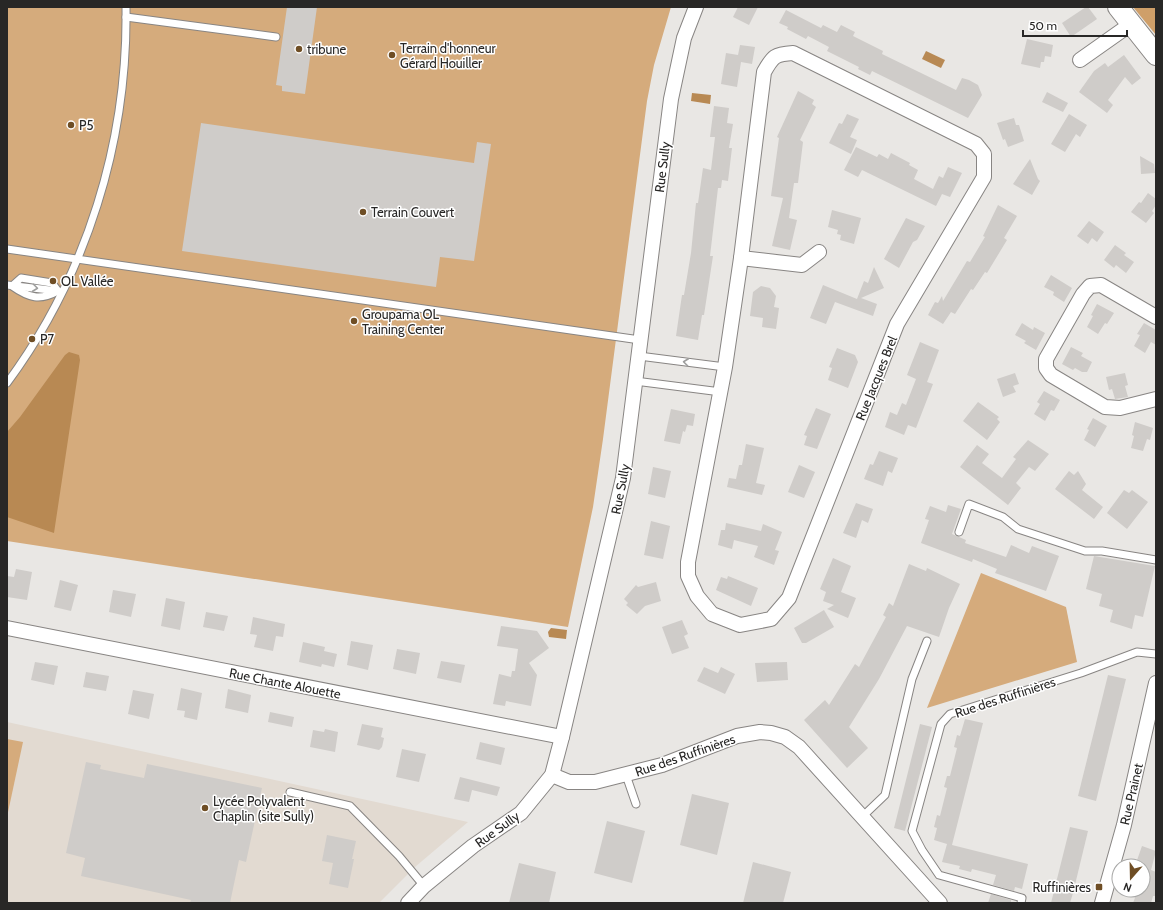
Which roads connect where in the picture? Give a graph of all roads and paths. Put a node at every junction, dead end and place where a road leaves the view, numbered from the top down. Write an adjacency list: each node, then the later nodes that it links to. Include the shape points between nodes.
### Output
1 (126, 7): 4 (lane)
2 (696, 7): 16 (street, Rue Sully, via 684,38 671,99)
3 (1118, 7): 5 (street)
4 (126, 17): 6 (lane); 12 (lane, via 122,87 115,130 106,175)
5 (1131, 24): 7 (street); 8 (street)
6 (276, 37)
7 (1156, 55)
8 (1080, 60)
9 (7, 249): 12 (lane)
10 (819, 252): 11 (street, via 802,265)
11 (741, 258): 18 (street, Rue Jacques Brel); 21 (street, Rue Jacques Brel, via 764,72 778,54 793,53 976,144 984,154 984,176 897,324 789,598 771,619 740,625 712,614 696,596 688,576 688,562)
12 (78, 260): 14 (lane); 16 (lane)
13 (10, 285): 14 (lane, one-way to 14)
14 (60, 292): 20 (lane, via 49,319)
15 (1156, 317): 22 (street, via 1101,285 1090,286 1046,359 1046,368 1051,375 1105,406 1120,408)
16 (640, 340): 17 (street, Rue Sully)
17 (639, 356): 18 (lane, one-way to 17); 19 (street, Rue Sully)
18 (725, 367): 21 (street, Rue Jacques Brel)
19 (635, 381): 21 (lane); 29 (street, Rue Sully, via 623,478)
20 (7, 383)
21 (720, 392)
22 (1156, 399)
23 (959, 532): 24 (lane, via 969,504 1003,517 1018,529 1085,551 1102,551)
24 (1156, 560)
25 (7, 628): 29 (street, Rue Chante Alouette)
26 (927, 641): 34 (lane, via 912,679 885,794)
27 (1156, 654): 38 (lane, Rue des Ruffinières, via 1137,652 1081,673 950,714 941,724 912,831 939,876 1022,898)
28 (1156, 683): 39 (street, Rue Prainet, via 1124,825)
29 (562, 737): 30 (street, Rue Sully)
30 (552, 775): 31 (street, Rue des Ruffinières, via 569,782 584,784); 35 (street, Rue Sully, via 521,813 473,846)
31 (626, 775): 33 (lane); 34 (street, Rue des Ruffinières, via 662,765 737,736 771,733 785,737 799,747)
32 (290, 792): 35 (lane, via 350,806 399,856)
33 (636, 804)
34 (862, 816): 36 (street, Rue des Ruffinières)
35 (424, 886): 37 (street, Rue Sully)
36 (937, 902)
37 (408, 903)
38 (1021, 903)
39 (1102, 903)

